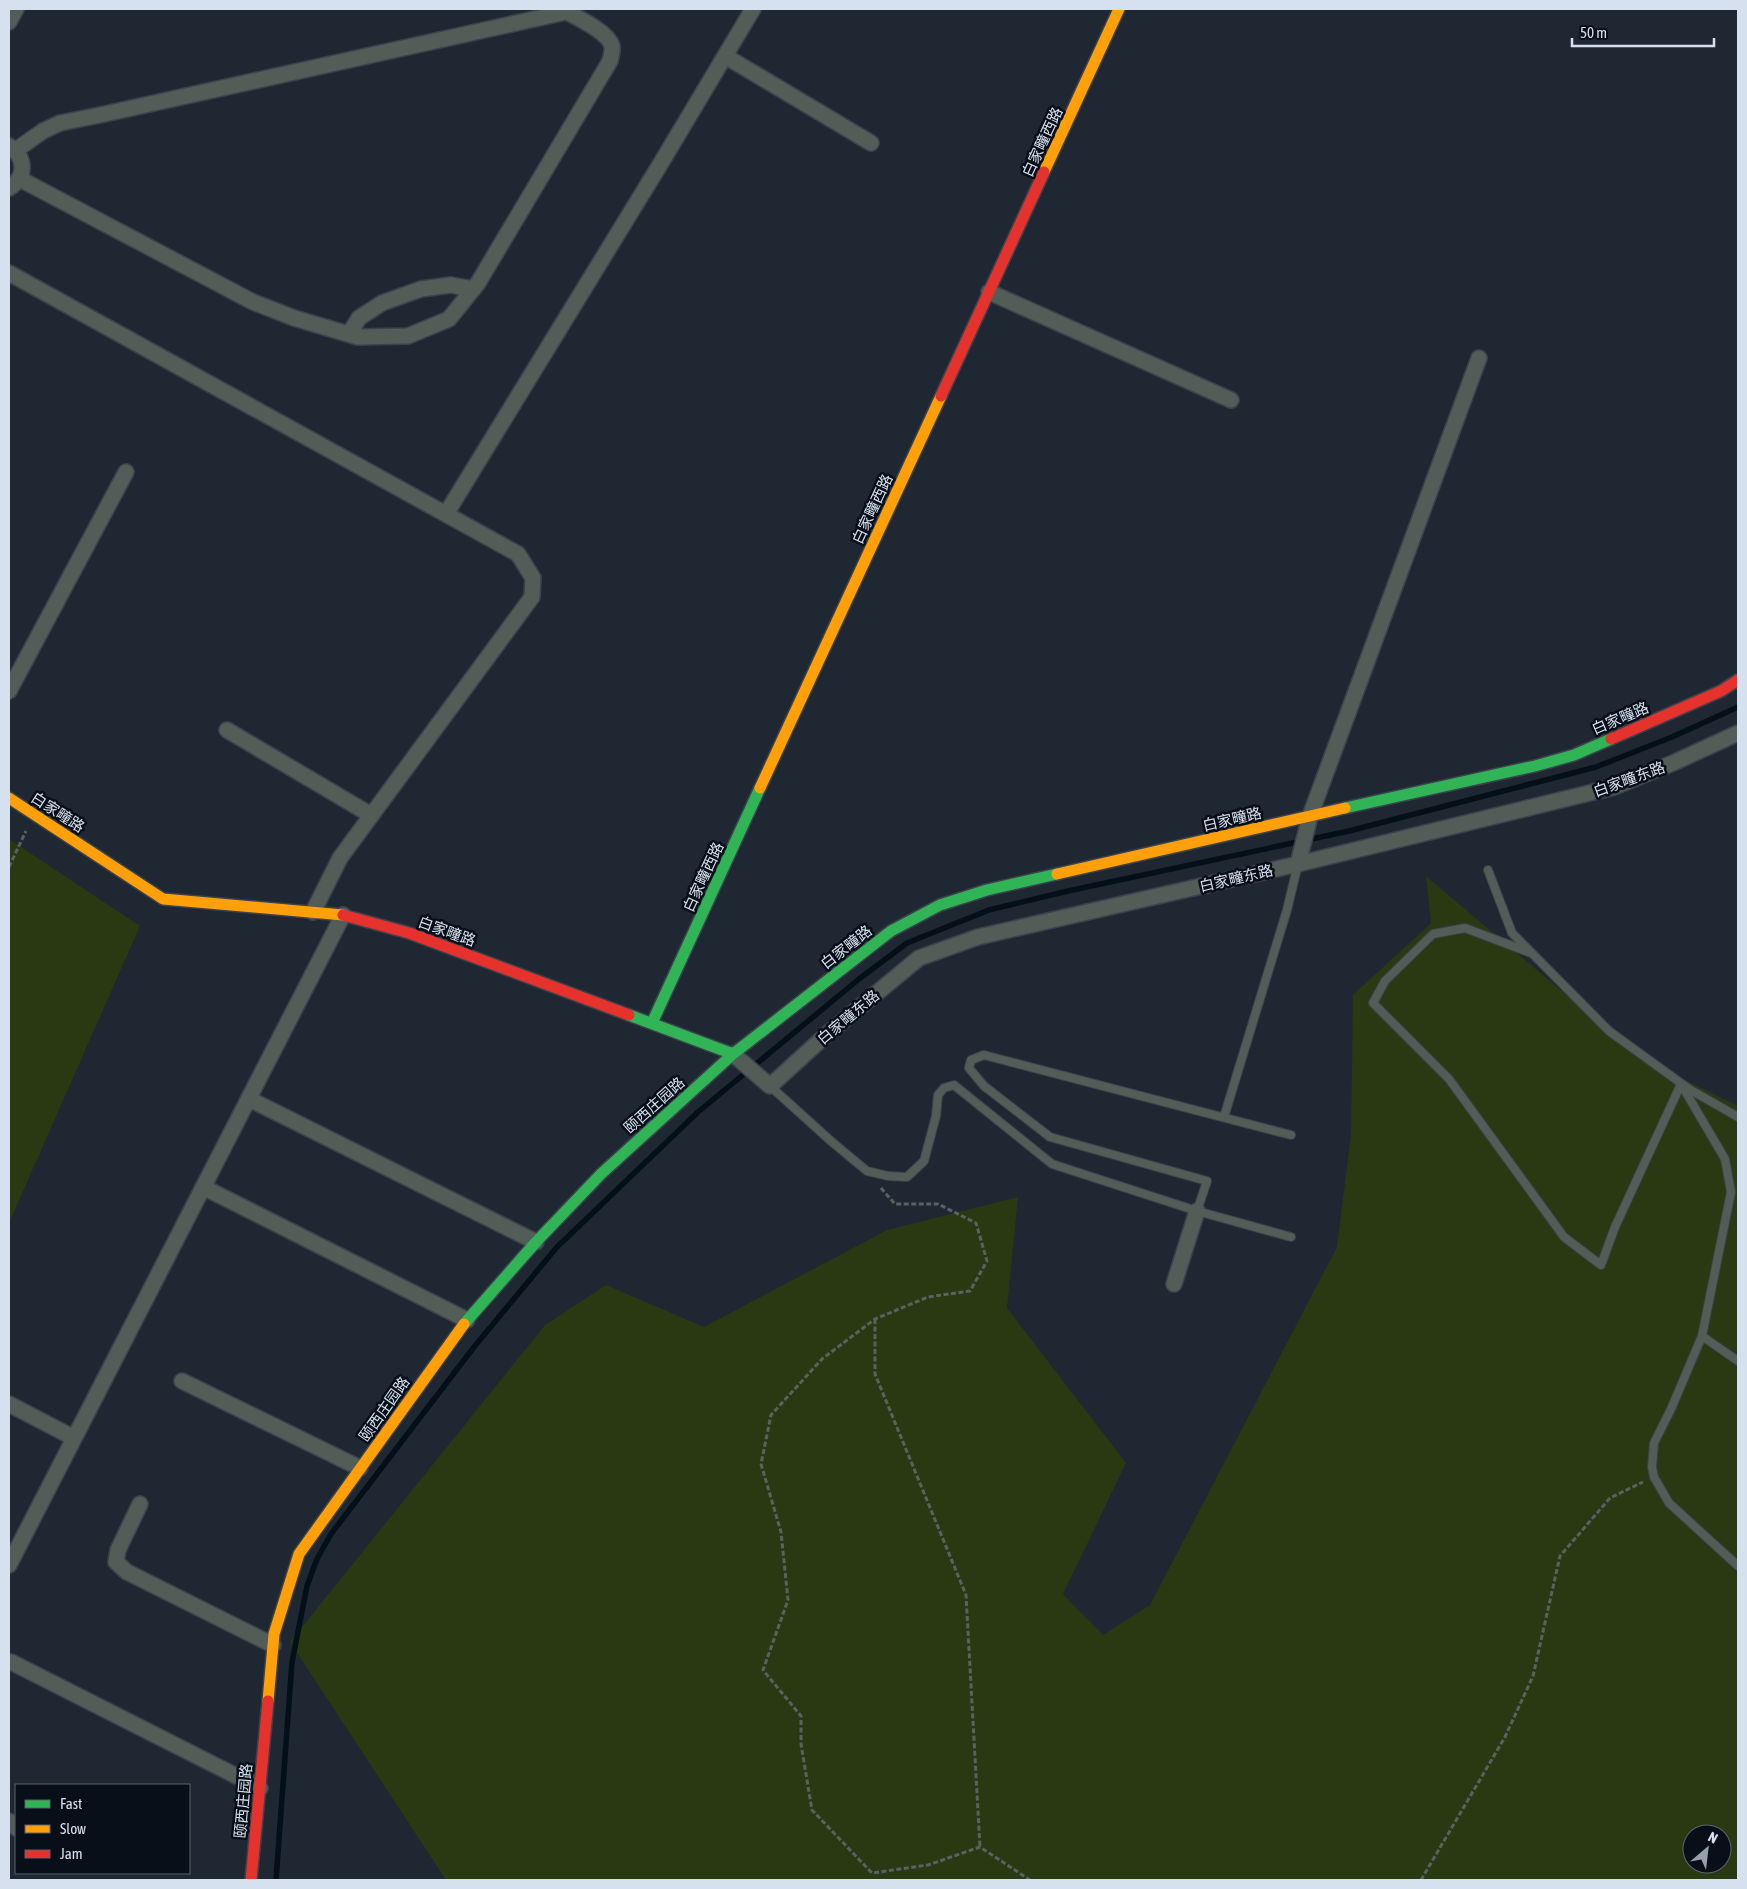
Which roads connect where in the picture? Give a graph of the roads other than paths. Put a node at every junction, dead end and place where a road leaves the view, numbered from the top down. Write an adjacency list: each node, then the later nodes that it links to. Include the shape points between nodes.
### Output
1 (16, 9): 5 (street)
2 (753, 9): 6 (street)
3 (1119, 9): 12 (street, 白家疃西路)
4 (564, 10): 8 (street, via 60,123); 11 (street, via 609,39 613,48 610,61)
5 (9, 22)
6 (725, 56): 7 (street); 17 (street)
7 (871, 143)
8 (12, 148): 9 (street, via 23,164)
9 (14, 183): 13 (street, via 252,302)
10 (9, 273): 17 (street)
11 (473, 289): 13 (street, via 451,285 420,289 397,297 359,318); 13 (street, via 450,319 408,336 358,337)
12 (989, 292): 15 (street); 30 (street, 白家疃西路)
13 (349, 334)
14 (1479, 358): 24 (street)
15 (1231, 400)
16 (126, 472): 19 (street)
17 (446, 514): 23 (street, via 518,554 533,578 532,597)
18 (1738, 680): 24 (street, 白家疃路, via 1721,691 1574,755)
19 (9, 691)
20 (227, 730): 23 (street)
21 (1738, 733): 25 (street, 白家疃东路, via 1614,786)
22 (9, 798): 27 (street, 白家疃路, via 163,899)
23 (371, 815): 27 (street, via 340,858)
24 (1310, 816): 25 (street); 31 (street, 白家疃路, via 987,890 940,905 891,931)
25 (1300, 857): 33 (street, 白家疃东路, via 978,937 919,958); 35 (lane)
26 (1488, 870): 29 (lane, via 1512,933)
27 (313, 912): 28 (street, 白家疃路)
28 (343, 914): 30 (street, 白家疃路, via 409,933); 34 (street)
29 (1532, 953): 32 (lane, via 1609,1031); 32 (lane, via 1465,928 1433,934 1385,981 1373,1003 1449,1079 1564,1237 1601,1266)
30 (652, 1022): 31 (street, 白家疃路)
31 (738, 1058): 33 (street); 41 (street, 颐西庄园路, via 601,1174)
32 (1682, 1084): 36 (lane); 44 (lane, via 1725,1159 1731,1192)
33 (770, 1086): 39 (lane, via 867,1171 907,1177 924,1161 938,1095 944,1088 954,1085 1052,1164)
34 (249, 1099): 38 (street); 41 (street)
35 (1224, 1117): 37 (lane); 39 (lane, via 984,1055 972,1060 969,1068 984,1086 1050,1137 1207,1181)
36 (1738, 1117)
37 (1291, 1134)
38 (203, 1187): 43 (street); 48 (street)
39 (1196, 1211): 40 (lane); 42 (street)
40 (1291, 1237)
41 (536, 1242): 43 (street, 颐西庄园路)
42 (1174, 1284)
43 (467, 1320): 49 (street, 颐西庄园路)
44 (1702, 1336): 45 (lane); 52 (lane, via 1654,1443 1652,1467 1669,1503)
45 (1738, 1360)
46 (182, 1381): 49 (street)
47 (9, 1404): 48 (street)
48 (74, 1438): 51 (street)
49 (360, 1468): 53 (street, 颐西庄园路, via 299,1554)
50 (140, 1504): 53 (street, via 118,1550 116,1562 127,1572)
51 (9, 1565)
52 (1738, 1566)
53 (272, 1645): 55 (street, 颐西庄园路)
54 (12, 1662): 55 (street)
55 (260, 1788): 56 (street, 颐西庄园路)
56 (251, 1880)

